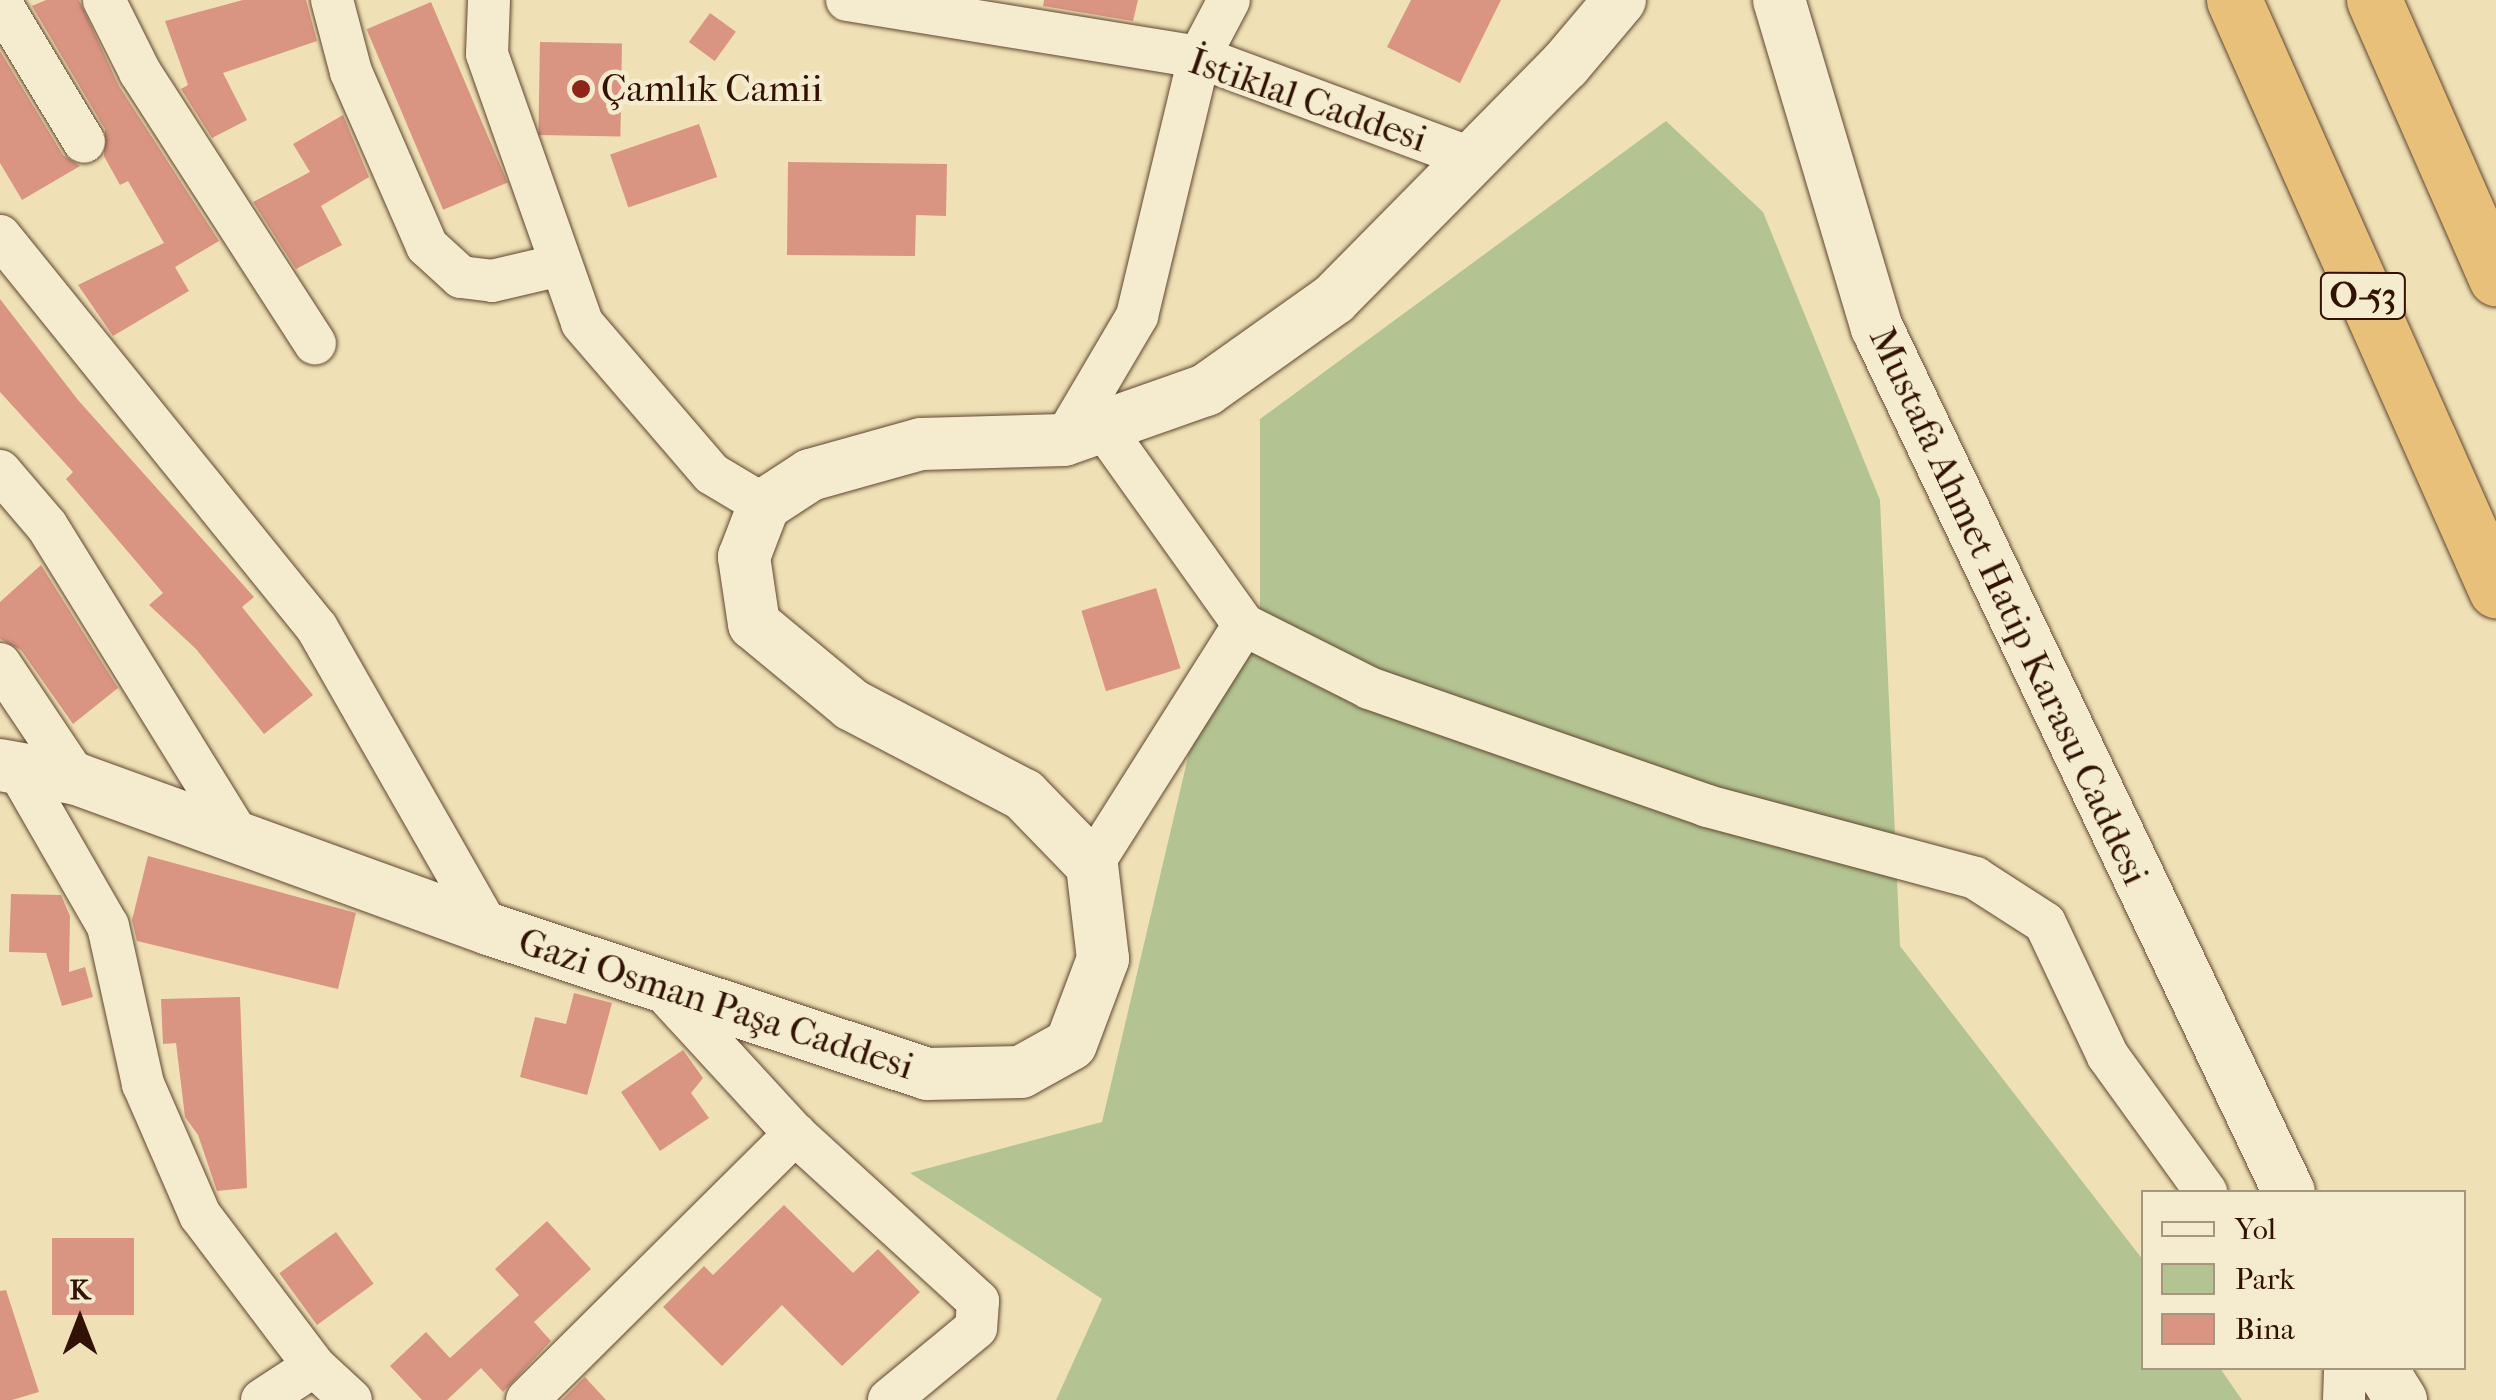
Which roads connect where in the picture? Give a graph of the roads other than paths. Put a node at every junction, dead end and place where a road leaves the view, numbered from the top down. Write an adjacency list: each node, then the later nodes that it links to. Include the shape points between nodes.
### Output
1 (104, 0): 18 (street, via 150,88)
2 (332, 0): 16 (street, via 350,72 427,246 462,277 492,280)
3 (489, 0): 16 (street, via 487,54)
4 (847, 0): 11 (street, İstiklal Caddesi)
5 (1229, 0): 12 (street)
6 (1620, 0): 14 (street, via 1566,65)
7 (1779, 0): 33 (street, Mustafa Ahmet Hatip Karasu Caddesi, via 1876,328)
8 (2234, 0): 22 (highway, O-53)
9 (2374, 0): 17 (highway)
10 (0, 2): 13 (street)
11 (971, 12): 12 (street, İstiklal Caddesi)
12 (1199, 57): 14 (street, İstiklal Caddesi); 19 (street, via 1138,316)
13 (84, 142)
14 (1471, 158): 19 (street, via 1334,299 1206,390)
15 (0, 236): 29 (street, via 316,628)
16 (560, 265): 21 (street, via 582,324 712,474)
17 (2496, 278)
18 (314, 344)
19 (1083, 433): 21 (street, via 920,444 810,475); 23 (street)
20 (0, 471): 27 (street, via 47,526)
21 (764, 505): 28 (street, via 744,557 754,624 852,706 1024,795)
22 (2496, 590)
23 (1244, 626): 28 (street); 32 (street, via 1368,688 1707,806 1975,878 2045,923 2108,1056)
24 (0, 664): 26 (street)
25 (8, 767): 26 (street, Gazi Osman Paşa Caddesi); 34 (street, via 108,926 143,1084 200,1215)
26 (78, 779): 27 (street, Gazi Osman Paşa Caddesi)
27 (240, 838): 29 (street, Gazi Osman Paşa Caddesi)
28 (1092, 864): 30 (street, Gazi Osman Paşa Caddesi, via 1103,958 1071,1044 1020,1072 927,1074)
29 (489, 929): 30 (street, Gazi Osman Paşa Caddesi)
30 (658, 984): 31 (street)
31 (795, 1134): 38 (street); 39 (street, via 978,1300 976,1328)
32 (2205, 1190)
33 (2288, 1190)
34 (314, 1366): 36 (street); 37 (street)
35 (2350, 1376): 40 (street)
36 (262, 1400)
37 (351, 1400)
38 (527, 1400)
39 (890, 1400)
40 (2401, 1400)

